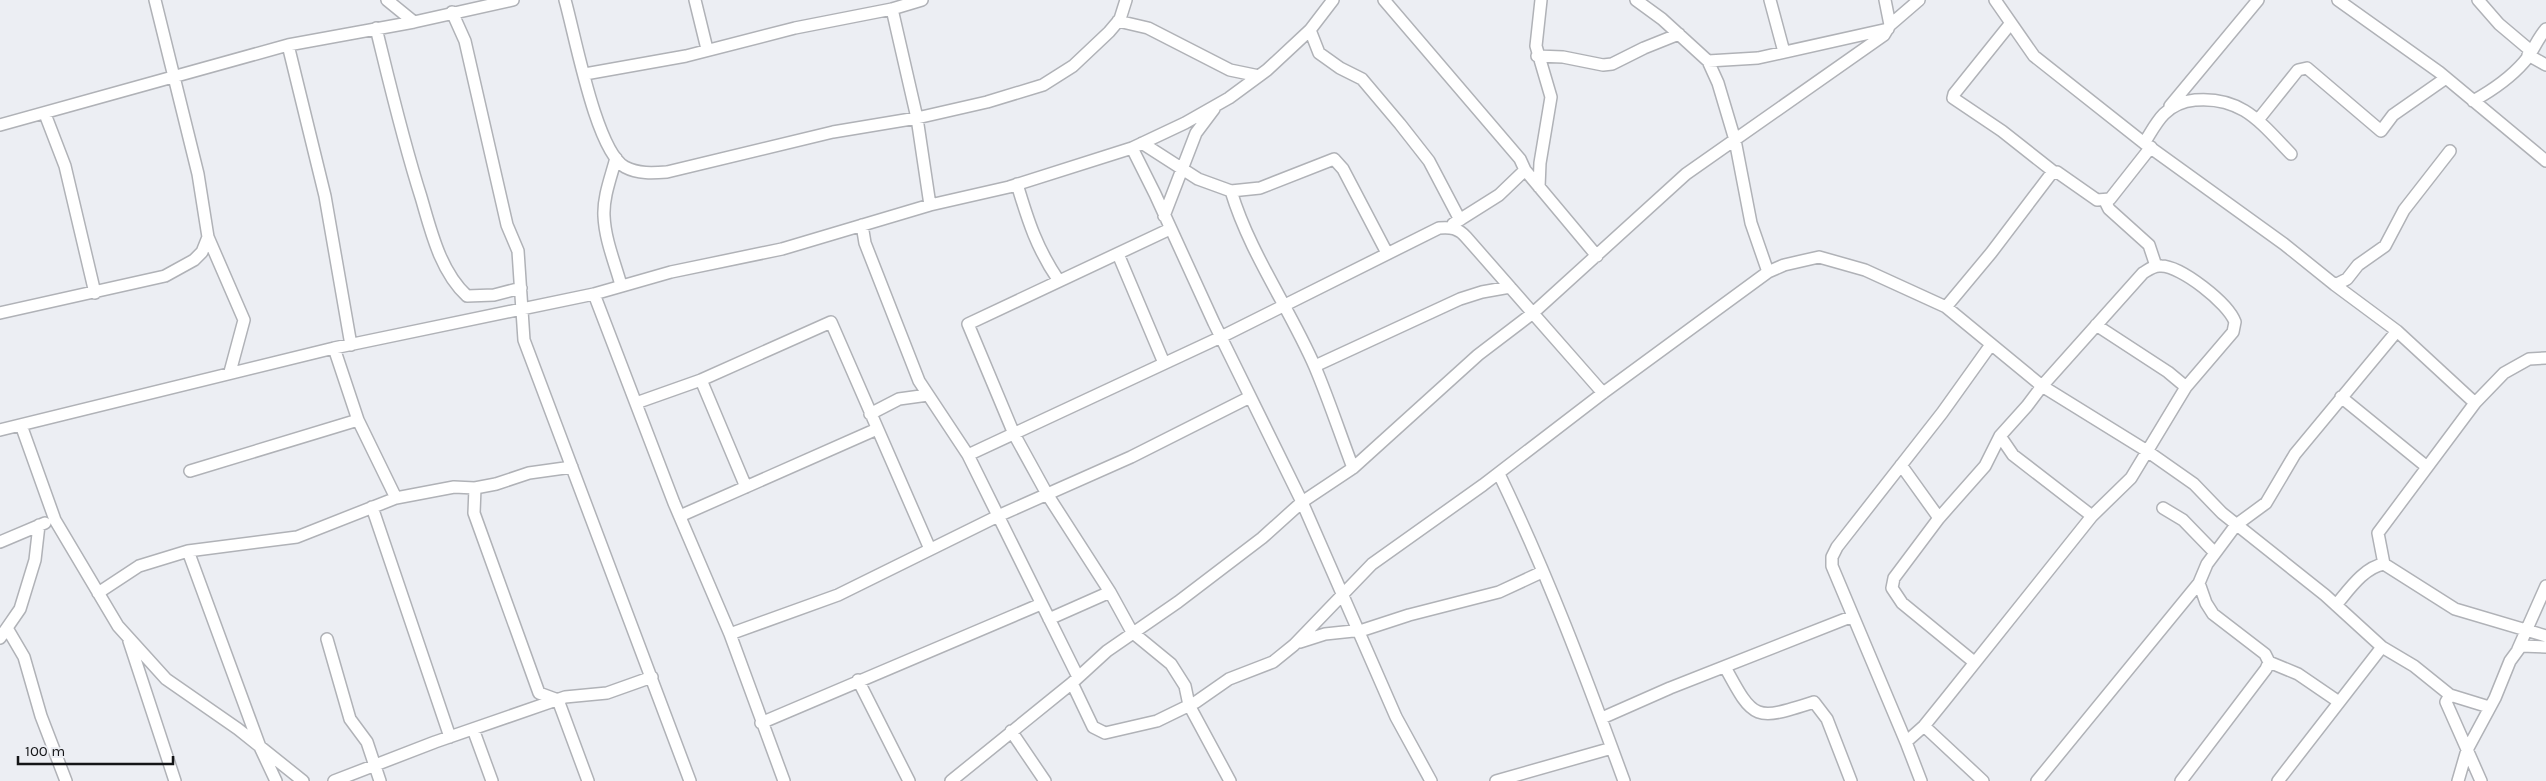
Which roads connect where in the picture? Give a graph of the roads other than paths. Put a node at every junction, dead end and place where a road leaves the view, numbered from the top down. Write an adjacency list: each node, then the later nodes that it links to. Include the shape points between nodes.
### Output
1 (155, 0): 38 (street)
2 (387, 0): 22 (street)
3 (513, 0): 20 (street)
4 (565, 0): 36 (street)
5 (695, 0): 30 (street)
6 (922, 0): 19 (street)
7 (1126, 0): 21 (street)
8 (1333, 0): 27 (street)
9 (1384, 0): 55 (street, via 1520,159)
10 (1541, 0): 33 (street, via 1536,34)
11 (1636, 0): 28 (street)
12 (1770, 0): 31 (street)
13 (1885, 0): 24 (street)
14 (1919, 0): 24 (street)
15 (1995, 0): 23 (street)
16 (2258, 0): 42 (street)
17 (2478, 0): 32 (street)
18 (2342, 1): 39 (street)
19 (892, 9): 30 (street); 44 (street)
20 (452, 12): 22 (street); 77 (street, via 465,41 507,225 518,251)
21 (1118, 21): 37 (street, via 1148,28 1230,70); 44 (street, via 1073,66 1043,85)
22 (414, 22): 25 (street)
23 (2011, 23): 48 (street, via 2034,56); 56 (street, via 1953,98)
24 (1889, 27): 31 (street); 47 (street, via 1884,35)
25 (376, 28): 29 (street); 77 (street, via 412,168 448,273 466,296 494,295)
26 (2546, 29): 32 (street)
27 (1310, 30): 37 (street); 63 (street, via 1319,53 1362,79 1400,124 1429,161)
28 (1679, 34): 33 (street, via 1612,64); 34 (street)
29 (288, 45): 38 (street); 88 (street, via 325,196)
30 (707, 50): 36 (street)
31 (1784, 52): 34 (street, via 1758,58)
32 (2530, 53): 35 (street); 40 (street, via 2497,86)
33 (1538, 56): 58 (street, via 1551,97)
34 (1708, 61): 47 (street)
35 (2546, 65)
36 (585, 74): 52 (street, via 599,128 605,144)
37 (1259, 76): 41 (street)
38 (174, 78): 43 (street); 67 (street, via 198,174)
39 (2446, 78): 40 (street); 45 (street, via 2393,115 2381,131 2308,68 2298,70)
40 (2473, 101): 53 (street)
41 (1216, 105): 49 (street); 54 (street, via 1196,133)
42 (2164, 113): 45 (street, via 2183,102 2207,99 2232,103); 48 (street)
43 (46, 114): 46 (street); 78 (street, via 65,166)
44 (917, 118): 52 (street, via 833,132 667,172 638,172 624,167); 61 (street)
45 (2258, 120): 51 (street)
46 (0, 125)
47 (1735, 140): 70 (street, via 1686,174); 72 (street, via 1751,223)
48 (2148, 145): 60 (street, via 2136,168 2110,199); 75 (street)
49 (1137, 146): 54 (street); 57 (street); 62 (street)
50 (2450, 151): 75 (street, via 2400,216 2385,246 2358,265 2347,279)
51 (2291, 154)
52 (616, 158): 74 (street, via 604,216 608,243)
53 (2546, 160)
54 (1183, 170): 59 (street); 62 (street)
55 (1525, 170): 58 (street); 63 (street, via 1499,195)
56 (2054, 172): 60 (street, via 2097,200); 81 (street)
57 (1017, 184): 61 (street); 73 (street, via 1031,232)
58 (1539, 187): 70 (street)
59 (1231, 191): 68 (street, via 1260,188 1334,159 1344,169); 80 (street, via 1262,268)
60 (2105, 200): 71 (street, via 2109,209 2149,245)
61 (930, 205): 64 (street)
62 (1164, 216): 66 (street)
63 (1460, 220): 65 (street)
64 (862, 225): 74 (street, via 782,249); 99 (street, via 865,243 919,381)
65 (1450, 227): 68 (street, via 1439,228); 76 (street, via 1466,237)
66 (1170, 229): 69 (street); 87 (street)
67 (208, 237): 78 (street, via 202,252 180,269 165,276); 94 (street, via 244,320)
68 (1387, 253): 80 (street)
69 (1118, 254): 73 (street); 92 (street)
70 (1596, 256): 83 (street)
71 (2156, 266): 85 (street, via 2143,273); 97 (street, via 2169,267 2224,303 2235,322 2233,332)
72 (1768, 272): 81 (street, via 1784,264 1819,256 1865,270); 98 (street)
73 (1059, 281): 109 (street, via 968,324)
74 (621, 285): 79 (street)
75 (2335, 285): 86 (street)
76 (1510, 287): 83 (street); 93 (street, via 1460,299)
77 (521, 288): 82 (street)
78 (95, 293): 84 (street)
79 (594, 294): 82 (street); 102 (street)
80 (1284, 306): 87 (street); 93 (street)
81 (1946, 307): 89 (street)
82 (522, 308): 88 (street); 114 (street, via 524,340)
83 (1533, 313): 98 (street); 116 (street, via 1478,355)
84 (0, 314)
85 (2096, 325): 96 (street); 97 (street)
86 (2397, 331): 101 (street); 103 (street)
87 (1220, 337): 92 (street); 100 (street)
88 (351, 345): 90 (street)
89 (1990, 346): 96 (street); 113 (street)
90 (334, 348): 94 (street); 105 (street)
91 (2546, 358): 103 (street, via 2529,359 2513,366)
92 (1164, 363): 109 (street)
93 (1315, 366): 116 (street)
94 (230, 372): 106 (street)
95 (701, 380): 102 (street); 104 (street, via 831,322); 119 (street)
96 (2042, 386): 110 (street); 111 (street)
97 (2186, 387): 111 (street)
98 (1604, 393): 118 (street)
99 (928, 395): 104 (street, via 899,398); 112 (street)
100 (1250, 397): 121 (street, via 1131,457); 123 (street)
101 (2341, 397): 115 (street); 132 (street, via 2295,454 2266,503)
102 (636, 403): 126 (street)
103 (2475, 403): 115 (street)
104 (870, 414): 107 (street)
105 (358, 420): 117 (street); 122 (street)
106 (21, 425): 108 (street); 130 (street)
107 (877, 429): 119 (street); 134 (street)
108 (0, 430)
109 (1014, 434): 112 (street); 121 (street)
110 (2000, 436): 128 (street, via 2013,455); 129 (street, via 1985,466)
111 (2147, 451): 128 (street, via 2131,478); 132 (street, via 2194,484)
112 (968, 455): 127 (street)
113 (1901, 465): 129 (street); 146 (street, via 1832,557 1832,566)
114 (572, 467): 120 (street, via 529,473); 163 (street)
115 (2428, 467): 137 (street, via 2378,533)
116 (1352, 468): 123 (street)
117 (190, 471)
118 (1499, 474): 138 (street, via 1532,541); 142 (street, via 1372,564)
119 (746, 487): 126 (street)
120 (475, 488): 122 (street, via 454,487); 167 (street, via 474,513 539,694)
121 (1047, 494): 127 (street); 141 (street)
122 (396, 498): 124 (street)
123 (1302, 502): 142 (street); 150 (street, via 1262,538 1178,602)
124 (372, 507): 135 (street, via 296,537); 176 (street)
125 (2163, 508): 136 (street, via 2183,520)
126 (680, 516): 152 (street)
127 (998, 516): 134 (street); 144 (street)
128 (2092, 516): 160 (street)
129 (1939, 518): 160 (street, via 1894,578 1892,588 1902,602)
130 (55, 520): 131 (street); 143 (street)
131 (39, 525): 133 (street); 151 (street, via 35,560 20,609)
132 (2236, 525): 136 (street); 145 (street)
133 (0, 542)
134 (930, 549): 152 (street, via 838,595)
135 (188, 551): 143 (street, via 139,566); 178 (street)
136 (2215, 553): 139 (street)
137 (2384, 564): 145 (street, via 2362,576); 148 (street, via 2455,609)
138 (1542, 572): 149 (street, via 1499,592); 171 (street)
139 (2200, 583): 161 (street, via 2213,614 2265,654); 202 (street)
140 (2546, 586): 148 (street)
141 (1110, 592): 147 (street); 150 (street)
142 (1343, 592): 149 (street); 156 (street)
143 (98, 593): 154 (street)
144 (1041, 604): 147 (street); 164 (street)
145 (2336, 605): 157 (street)
146 (1853, 616): 162 (street); 177 (street)
147 (1049, 619): 165 (street)
148 (2526, 629): 153 (street); 159 (street)
149 (1359, 630): 156 (street, via 1318,635); 197 (street, via 1396,716)
150 (1132, 632): 165 (street); 169 (street, via 1170,664 1185,686)
151 (3, 633): 183 (street, via 24,657 41,716)
152 (730, 634): 172 (street)
153 (2546, 636)
154 (128, 637): 178 (street, via 166,679); 184 (street)
155 (327, 639): 181 (street, via 350,719 367,742)
156 (1294, 645): 169 (street, via 1273,662 1229,679)
157 (2382, 647): 166 (street, via 2414,666); 168 (street)
158 (2546, 647): 159 (street)
159 (2518, 649): 170 (street)
160 (1974, 662): 173 (street)
161 (2269, 662): 168 (street, via 2298,674); 203 (street)
162 (1725, 667): 171 (street); 200 (street, via 1746,704 1756,713 1779,713 1814,702 1827,719)
163 (652, 677): 167 (street, via 607,693); 191 (street)
164 (858, 680): 172 (street); 193 (street)
165 (1075, 680): 169 (street, via 1092,727 1099,732 1113,732 1156,721); 175 (street)
166 (2450, 695): 170 (street); 180 (street, via 2446,702)
167 (558, 700): 174 (street); 190 (street)
168 (2339, 702): 204 (street)
169 (1189, 705): 196 (street)
170 (2490, 707): 180 (street)
171 (1602, 718): 179 (street)
172 (761, 723): 192 (street)
173 (1924, 726): 177 (street); 201 (street)
174 (473, 729): 176 (street); 189 (street)
175 (1011, 731): 194 (street); 195 (street)
176 (450, 737): 181 (street)
177 (1906, 742): 182 (street)
178 (260, 747): 185 (street); 186 (street)
179 (1612, 748): 198 (street); 199 (street)
180 (2467, 750): 205 (street); 206 (street)
181 (375, 765): 187 (street); 188 (street)
182 (1917, 780)
183 (66, 781)
184 (175, 781)
185 (276, 781)
186 (303, 781)
187 (334, 781)
188 (380, 781)
189 (492, 781)
190 (588, 781)
191 (690, 781)
192 (784, 781)
193 (909, 781)
194 (951, 781)
195 (1045, 781)
196 (1230, 781)
197 (1432, 781)
198 (1496, 781)
199 (1624, 781)
200 (1851, 781)
201 (1983, 781)
202 (2037, 781)
203 (2182, 781)
204 (2278, 781)
205 (2458, 781)
206 (2481, 781)

